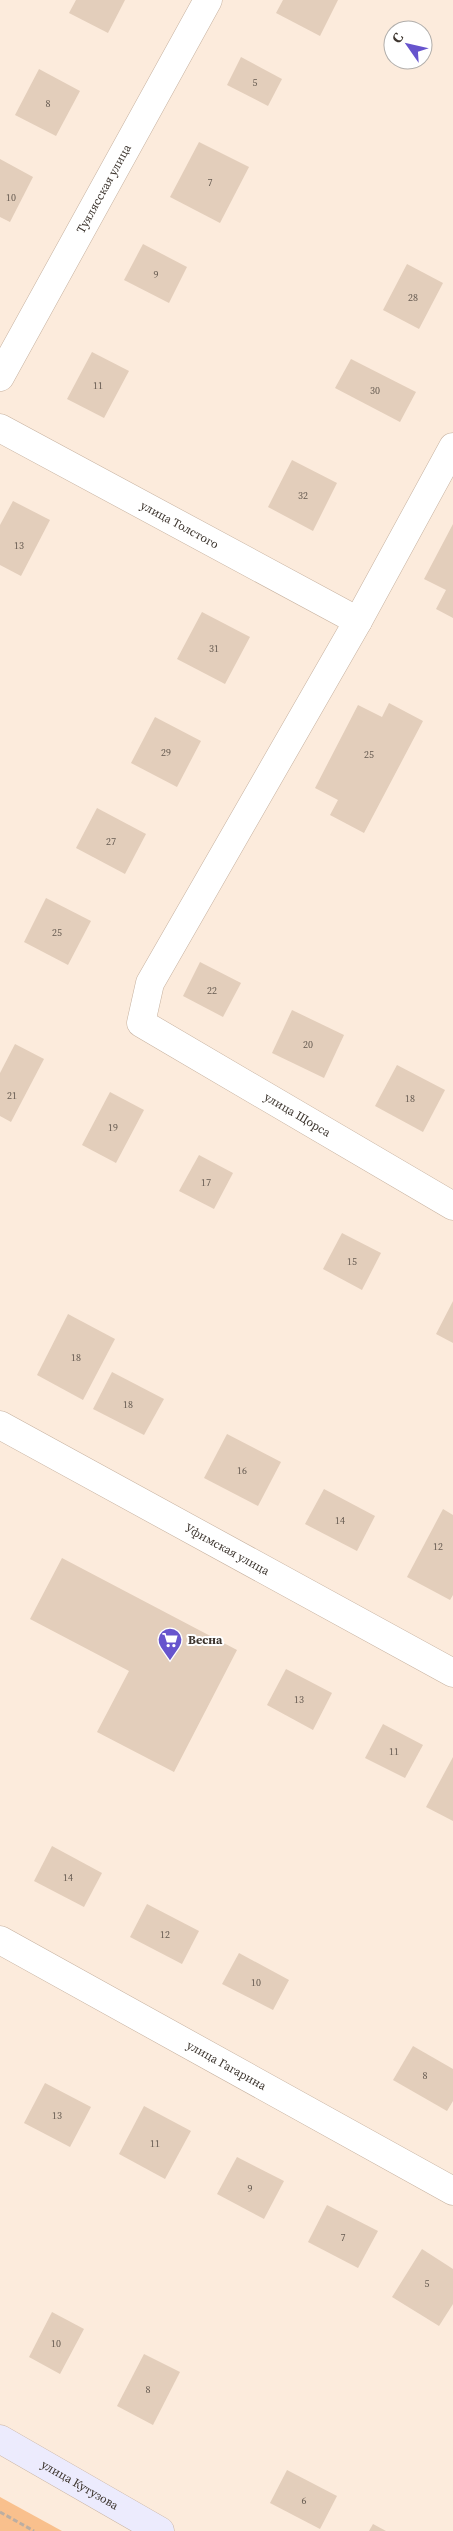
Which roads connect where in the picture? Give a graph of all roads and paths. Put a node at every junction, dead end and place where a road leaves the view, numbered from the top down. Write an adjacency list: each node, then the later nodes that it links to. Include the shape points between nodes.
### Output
1 (208, 0): 2 (street, Туялясская улица)
2 (0, 377)
3 (0, 428): 5 (street, улица Толстого)
4 (453, 446): 5 (street)
5 (358, 621): 6 (street, улица Щорса, via 150,983 141,1023)
6 (453, 1206)
7 (0, 1425): 8 (street, Уфимская улица)
8 (453, 1674)
9 (0, 1940): 10 (street, улица Гагарина)
10 (453, 2191)
11 (0, 2439): 14 (main road, улица Кутузова)
12 (0, 2512): 13 (path)
13 (34, 2531)
14 (160, 2531)

